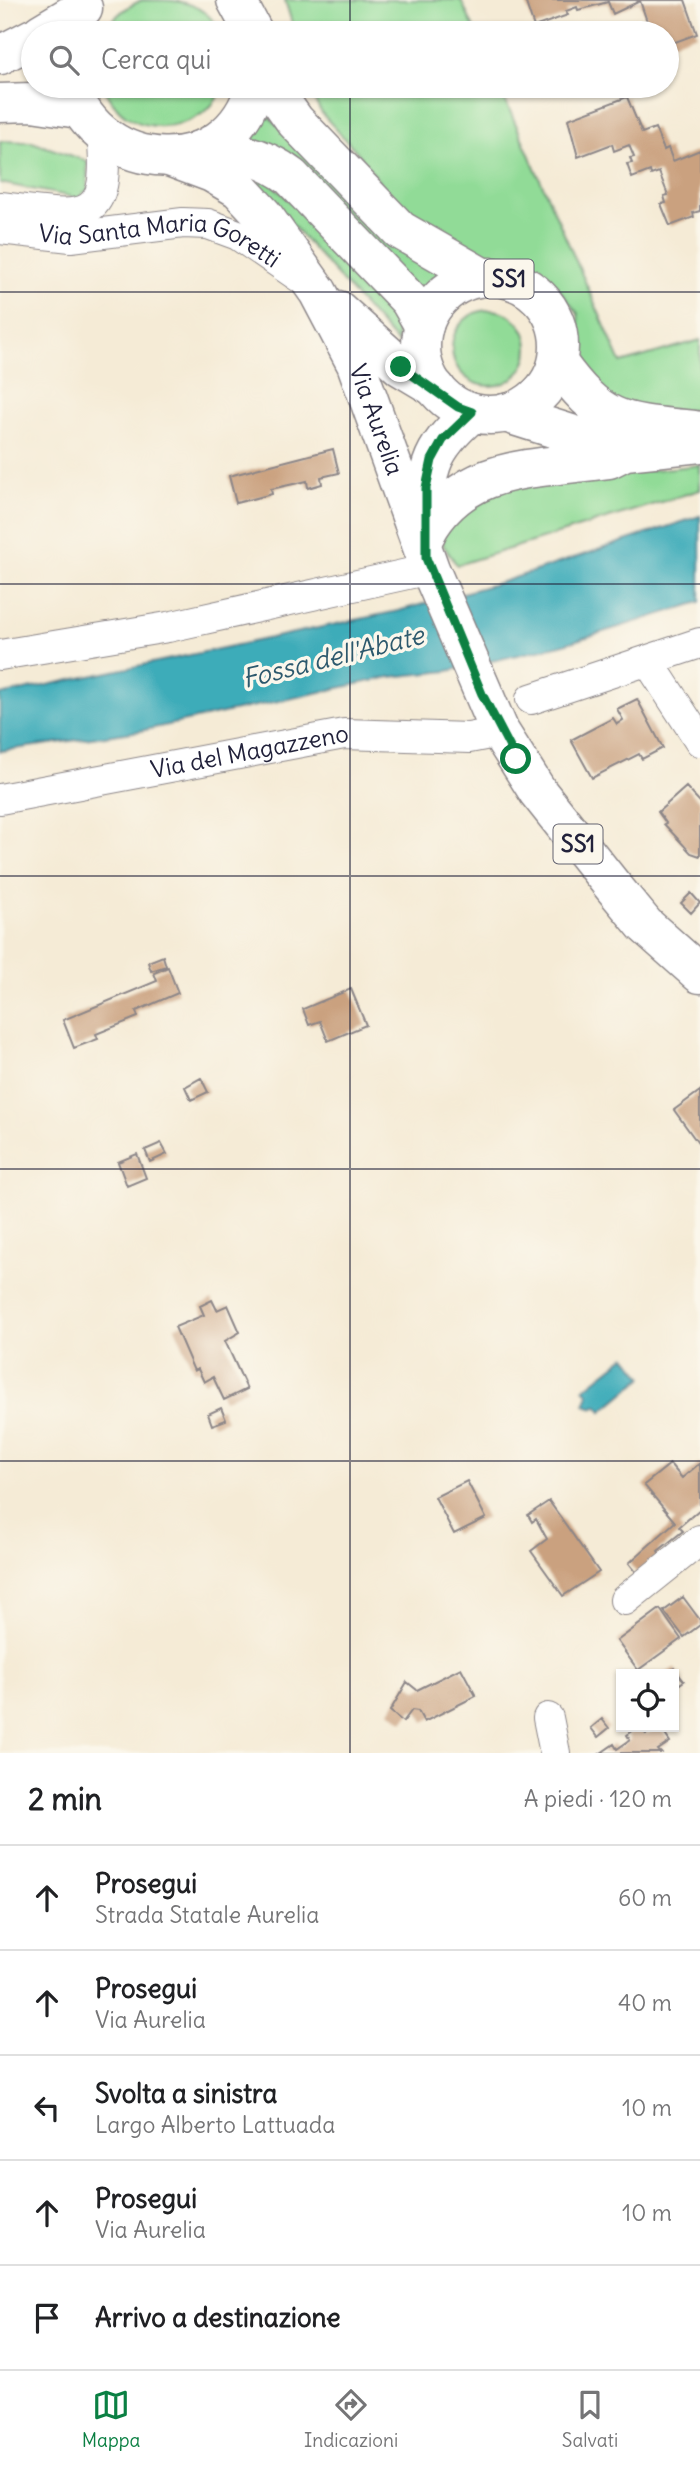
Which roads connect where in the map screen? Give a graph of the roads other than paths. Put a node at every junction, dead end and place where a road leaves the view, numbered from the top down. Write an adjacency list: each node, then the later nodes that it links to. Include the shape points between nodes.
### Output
1 (236, 0): 2 (main road)
2 (247, 21)
3 (21, 44): 4 (main road)
4 (0, 55)
5 (251, 98): 9 (main road, via 233,126)
6 (279, 98): 12 (main road, via 400,230)
7 (0, 103): 8 (main road, via 32,102)
8 (84, 110): 9 (main road, via 140,155); 10 (street, Via Santa Maria Goretti, via 106,178 101,195 90,207 67,214)
9 (184, 153): 13 (main road, Via Aurelia, via 239,189); 14 (main road, via 216,149 261,159 291,177 409,300)
10 (0, 207)
11 (0, 229): 13 (street, Via Santa Maria Goretti, via 71,237 208,224 238,235)
12 (482, 277): 14 (main road, SS1, via 452,288 440,298); 15 (main road, SS1, via 512,280 537,295 559,333)
13 (315, 288): 16 (main road, Via Aurelia, via 401,367); 21 (main road, Via Aurelia, via 356,365)
14 (424, 326): 16 (main road, via 421,354)
15 (558, 363): 17 (main road, via 547,386 529,404); 18 (main road, via 588,401 614,418)
16 (436, 388): 17 (main road, via 446,399)
17 (489, 413): 20 (main road); 21 (main road, Via Aurelia, via 443,440 435,454 426,488)
18 (700, 430)
19 (700, 443): 20 (main road)
20 (625, 451): 21 (main road, via 609,459 479,481 444,505)
21 (429, 560): 23 (street, via 168,626); 26 (main road, SS1)
22 (700, 643): 24 (street)
23 (0, 655)
24 (648, 661): 25 (street); 27 (street)
25 (531, 699)
26 (500, 732): 28 (street, Via del Magazzeno, via 461,738 344,734); 29 (main road, SS1, via 538,792 611,884 645,925)
27 (700, 741)
28 (0, 799)
29 (700, 974)
30 (700, 1539): 31 (street)
31 (625, 1600)
32 (548, 1717): 33 (street)
33 (555, 1753)

